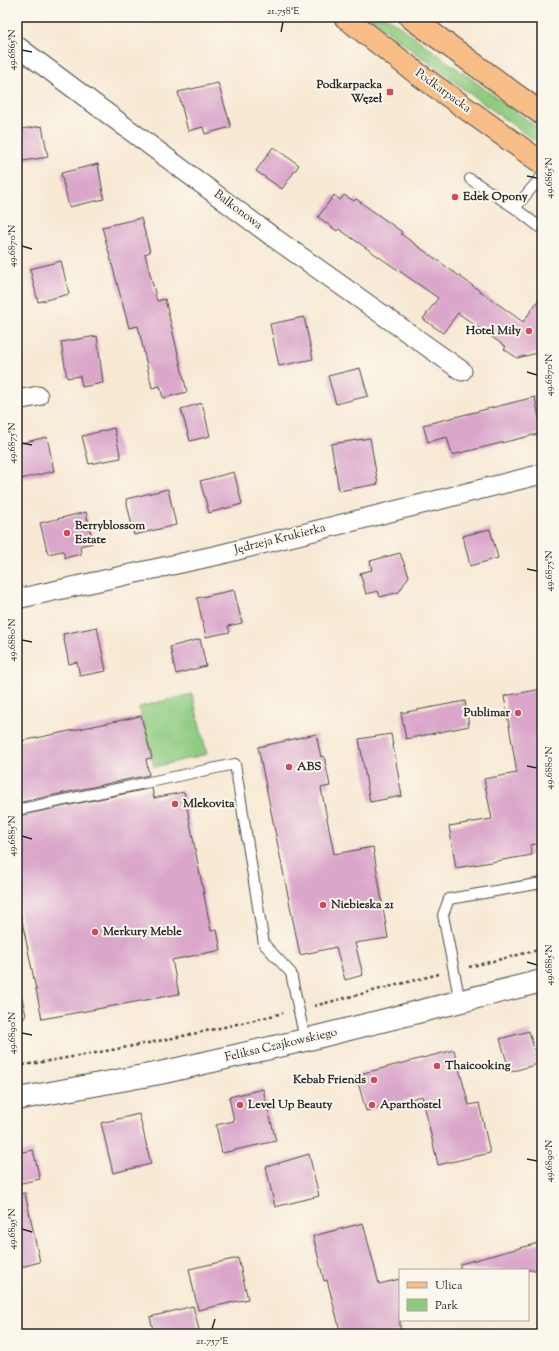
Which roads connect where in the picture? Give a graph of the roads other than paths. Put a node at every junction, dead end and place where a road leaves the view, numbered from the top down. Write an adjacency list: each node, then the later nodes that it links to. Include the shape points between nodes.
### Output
1 (345, 17): 5 (main road, Podkarpacka, via 418,74)
2 (410, 17): 4 (main road)
3 (17, 46): 10 (street, Balkonowa, via 273,237)
4 (542, 114)
5 (542, 164)
6 (542, 176): 8 (lane)
7 (470, 179): 8 (lane)
8 (516, 208): 9 (lane)
9 (542, 229)
10 (462, 371)
11 (38, 396): 12 (street)
12 (17, 400)
13 (542, 474): 14 (street, Jędrzeja Krukierka, via 218,555)
14 (17, 599)
15 (17, 810): 21 (lane, via 234,764 264,944 291,973)
16 (542, 883): 19 (lane, via 449,899 443,916)
17 (542, 981): 19 (street, Feliksa Czajkowskiego)
18 (17, 1000): 20 (lane, via 20,1014)
19 (460, 1002): 21 (street, Feliksa Czajkowskiego)
20 (17, 1019)
21 (305, 1040): 22 (street, Feliksa Czajkowskiego, via 160,1073)
22 (17, 1098)

